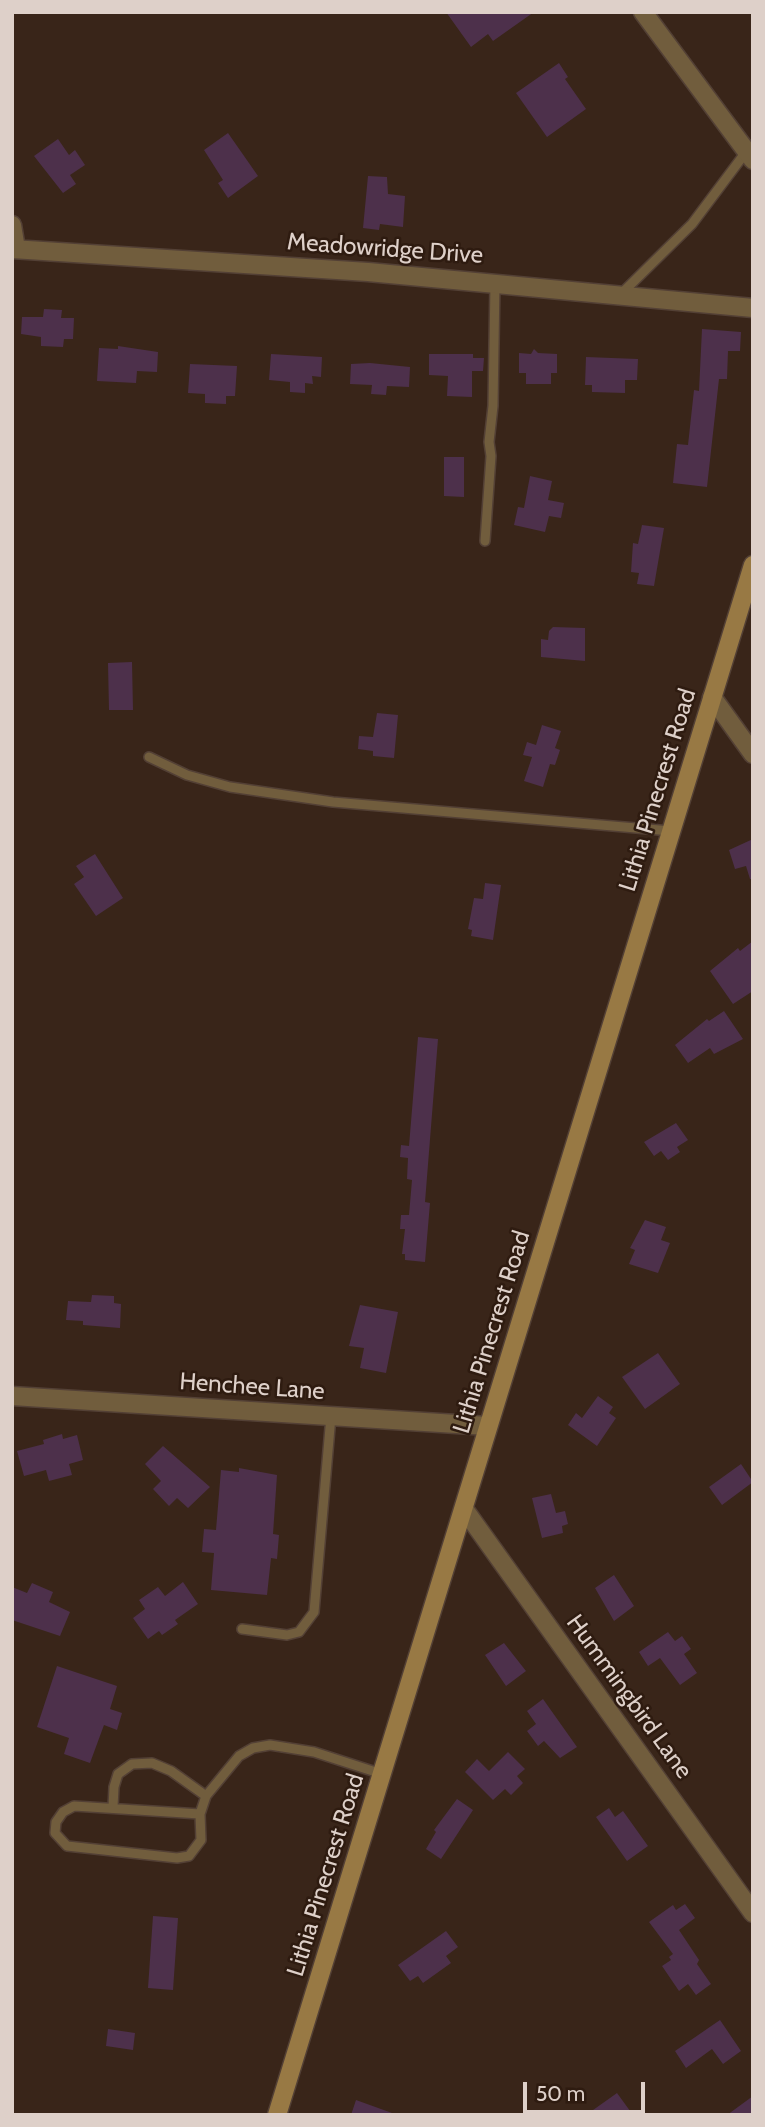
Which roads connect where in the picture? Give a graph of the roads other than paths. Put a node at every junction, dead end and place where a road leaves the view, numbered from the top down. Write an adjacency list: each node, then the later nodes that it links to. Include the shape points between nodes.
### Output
1 (643, 12): 2 (street)
2 (750, 156): 6 (lane, via 692,224)
3 (12, 225): 4 (street)
4 (14, 249): 5 (street, Meadowridge Drive)
5 (495, 283): 6 (street, Meadowridge Drive); 8 (lane)
6 (621, 294): 7 (street, Meadowridge Drive)
7 (753, 308)
8 (485, 541)
9 (753, 565): 10 (main road, Lithia Pinecrest Road)
10 (712, 697): 11 (street); 13 (main road, Lithia Pinecrest Road)
11 (753, 754)
12 (149, 757): 13 (lane, via 187,775 230,787 333,802)
13 (671, 831): 16 (main road, Lithia Pinecrest Road)
14 (12, 1396): 15 (street, Henchee Lane)
15 (331, 1416): 16 (street, Henchee Lane); 18 (lane, via 314,1612 299,1632 287,1635)
16 (488, 1426): 17 (main road, Lithia Pinecrest Road)
17 (464, 1509): 19 (main road, Lithia Pinecrest Road); 23 (street, Hummingbird Lane)
18 (242, 1629)
19 (382, 1774): 20 (lane, via 314,1752 270,1745 239,1756); 24 (main road, Lithia Pinecrest Road)
20 (206, 1796): 21 (lane, via 152,1762 132,1764 118,1774); 22 (lane)
21 (113, 1807): 22 (lane); 22 (lane, via 74,1806 63,1811 55,1833 67,1846 177,1858 189,1856 198,1847)
22 (200, 1814)
23 (753, 1913)
24 (277, 2115)

